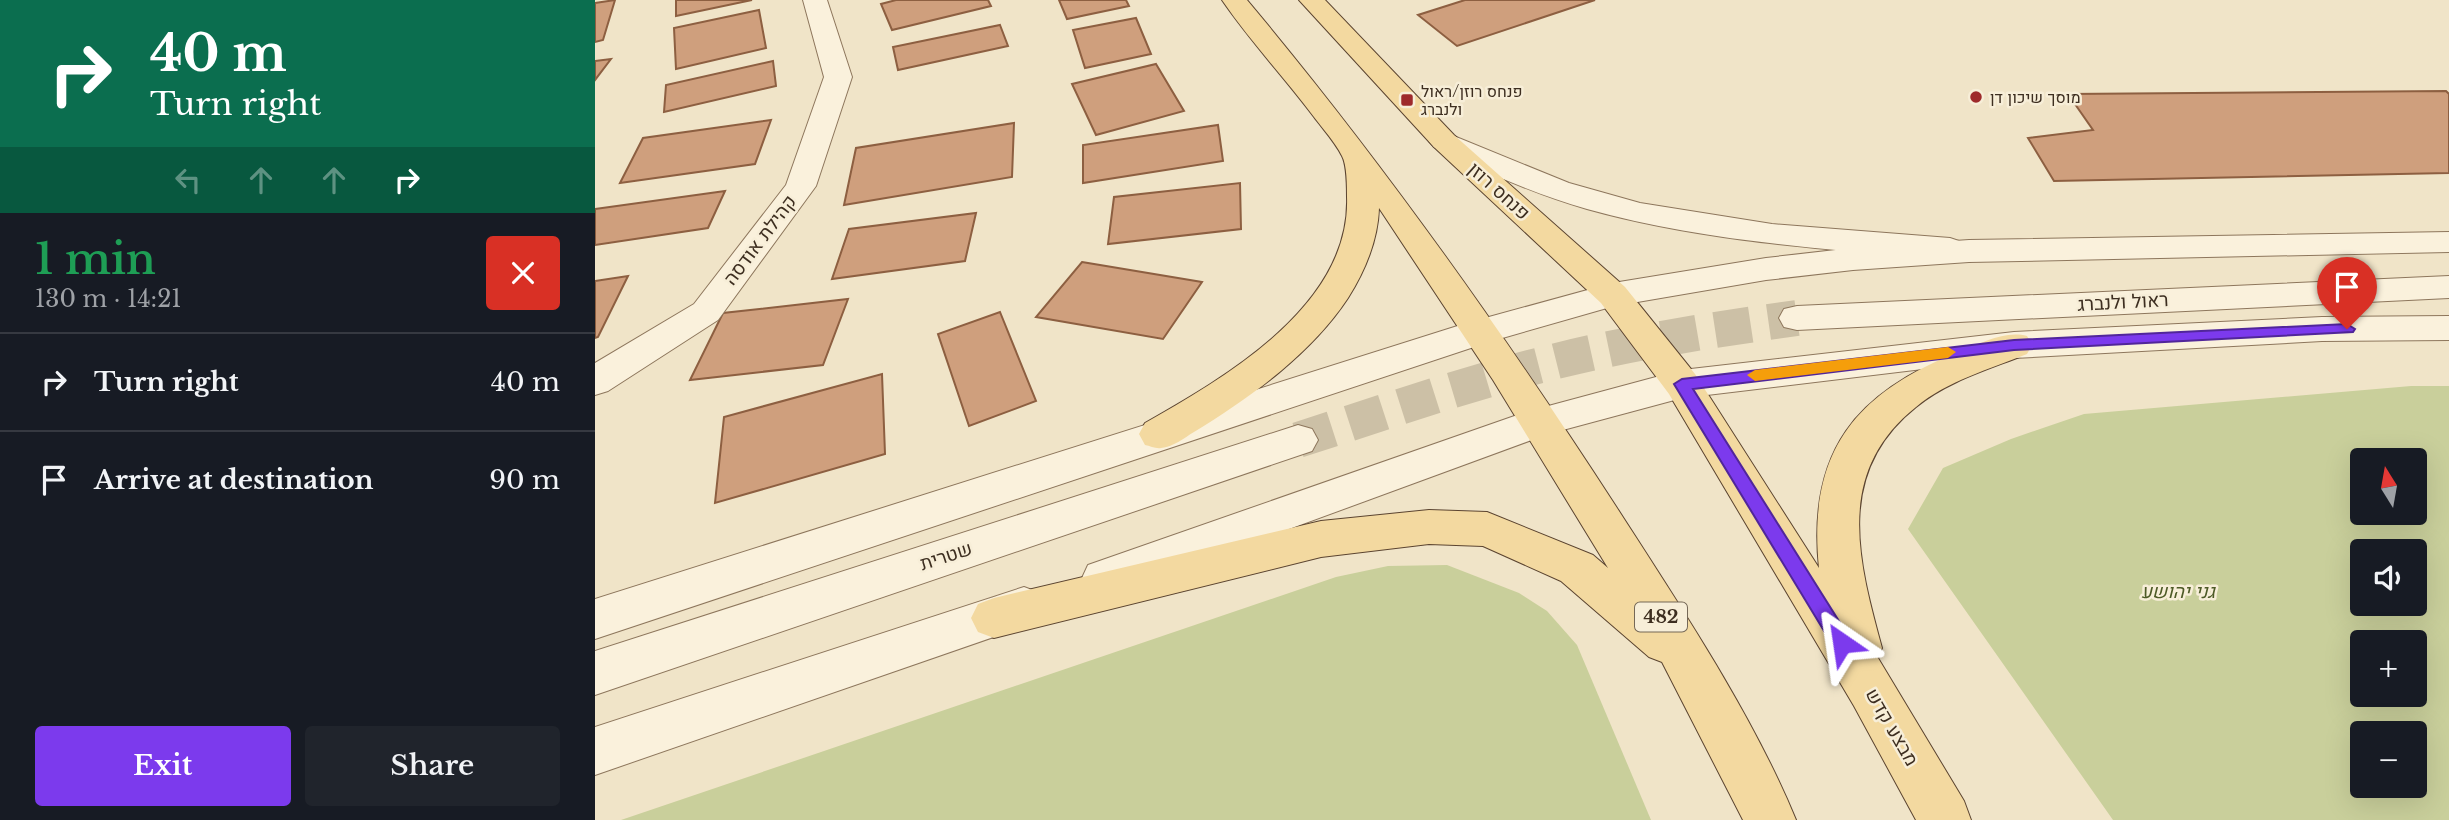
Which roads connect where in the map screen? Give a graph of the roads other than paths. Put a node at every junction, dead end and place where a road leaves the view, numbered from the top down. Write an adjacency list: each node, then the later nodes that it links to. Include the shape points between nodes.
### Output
1 (815, 0): 14 (street, קהילת אודסה, via 838,77 801,186 706,312)
2 (1234, 0): 5 (main road, 482)
3 (1311, 0): 4 (main road, פנחס רוזן)
4 (1444, 141): 7 (street, via 1547,185 1657,216 1824,239); 9 (main road, פנחס רוזן)
5 (1358, 158): 12 (main road, 482); 17 (main road, via 1364,200 1361,232 1350,264 1331,294 1264,367)
6 (2449, 242): 7 (street)
7 (1969, 251): 9 (street, via 1779,268)
8 (2449, 287): 10 (street, ראול ולנברג)
9 (1613, 295): 12 (street); 15 (main road, פנחס רוזן)
10 (1797, 317)
11 (2449, 328): 13 (street, via 2322,329)
12 (1480, 332): 16 (main road, 482); 17 (street)
13 (2014, 345): 15 (street); 23 (main road, via 1905,395 1882,413 1854,447 1838,494 1838,533 1846,602)
14 (595, 381)
15 (1682, 384): 16 (street); 23 (main road, מבצע קדש)
16 (1540, 422): 19 (street); 21 (main road, 482)
17 (1159, 434): 20 (street)
18 (1298, 440): 22 (street, שטרית)
19 (994, 618): 21 (main road, via 1321,539 1429,527 1487,529 1577,568); 24 (street)
20 (595, 620)
21 (1685, 659): 25 (main road, 482)
22 (595, 673)
23 (1871, 690): 26 (main road, מבצע קדש)
24 (595, 751)
25 (1770, 820)
26 (1945, 820)

